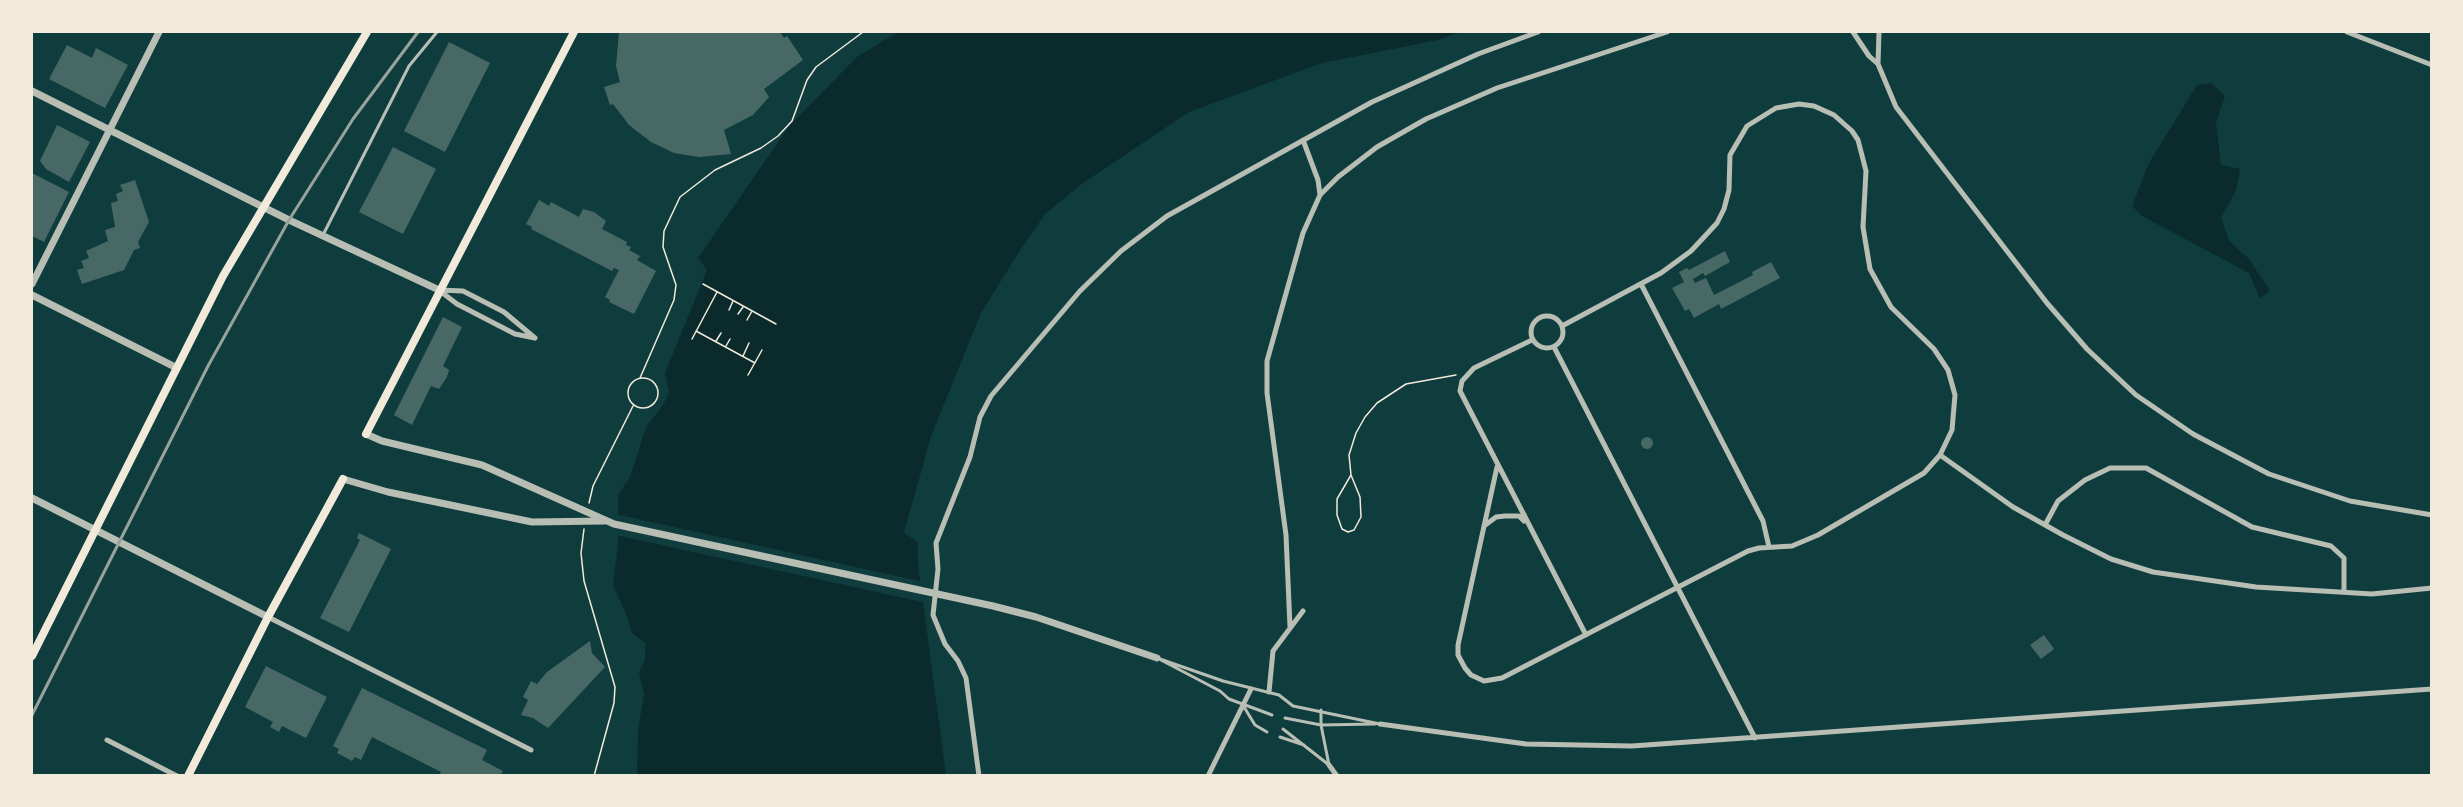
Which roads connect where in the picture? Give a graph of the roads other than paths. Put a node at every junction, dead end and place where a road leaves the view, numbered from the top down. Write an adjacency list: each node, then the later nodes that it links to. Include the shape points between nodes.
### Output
1 (159, 32): 13 (street)
2 (367, 32): 16 (main road)
3 (437, 32): 17 (lane, via 409,66)
4 (574, 32): 20 (main road)
5 (1538, 32): 14 (street, via 1437,71)
6 (1667, 32): 15 (street, via 1497,88 1426,119 1377,147)
7 (1852, 32): 10 (street)
8 (1880, 32): 10 (street)
9 (2347, 32): 11 (street)
10 (1878, 64): 31 (street, via 1896,107 2047,303 2087,349 2136,395 2193,435 2268,474 2350,501)
11 (2432, 65)
12 (32, 91): 13 (street)
13 (110, 130): 16 (street); 19 (street)
14 (1303, 140): 15 (street); 66 (street, via 1196,198 1121,251 1041,336 992,396 980,417 970,457 936,543 938,569 933,615 966,678)
15 (1320, 195): 43 (street, via 1303,232 1267,360 1267,393 1286,535)
16 (264, 207): 17 (street); 25 (main road, via 223,276)
17 (322, 236): 20 (street)
18 (1641, 284): 22 (street); 27 (street, via 1677,262 1717,223 1729,190 1730,155 1747,126 1765,113 1788,105 1826,110 1852,131 1864,158 1864,242 1876,283 1891,307 1934,349 1952,380 1954,420); 37 (street, via 1763,521)
19 (32, 285)
20 (438, 290): 20 (street, via 515,334 536,338 504,312 463,291); 26 (main road)
21 (32, 296): 25 (street)
22 (1562, 326): 23 (street, via 1550,316 1540,318 1532,325); 24 (street, via 1563,336)
23 (1533, 340): 24 (street, via 1540,347); 28 (street, via 1468,373 1460,387)
24 (1554, 347): 39 (street)
25 (177, 368): 36 (main road)
26 (366, 434): 32 (street, via 486,468)
27 (1940, 455): 34 (street); 37 (street, via 1910,483 1818,535 1792,546)
28 (1497, 467): 33 (street); 35 (street)
29 (343, 479): 32 (street, via 540,523); 42 (main road)
30 (32, 498): 36 (street)
31 (2432, 515)
32 (604, 521): 46 (street, via 1036,617)
33 (1528, 523): 35 (street, via 1519,516 1505,516 1496,517); 44 (street)
34 (2045, 525): 40 (street, via 2111,559 2153,572 2256,587); 40 (street, via 2058,501 2085,480 2110,468 2146,468 2252,527 2331,546 2344,558)
35 (1483, 527): 44 (street, via 1458,645 1460,661 1477,678 1492,681)
36 (96, 531): 42 (street); 45 (main road)
37 (1769, 547): 39 (street, via 1748,551)
38 (2432, 588): 40 (street, via 2372,594)
39 (1679, 589): 44 (street); 59 (street)
40 (2344, 591)
41 (1303, 611): 43 (street)
42 (268, 617): 62 (street); 65 (main road)
43 (1290, 627): 49 (street, via 1273,651)
44 (1586, 635)
45 (32, 656)
46 (1157, 658): 47 (lane); 50 (lane)
47 (1251, 689): 49 (lane); 50 (street)
48 (2432, 689): 59 (street)
49 (1269, 692): 51 (lane, via 1293,706)
50 (1243, 705): 52 (lane); 57 (lane, via 1255,725); 67 (street)
51 (1321, 710): 54 (lane); 55 (lane)
52 (1272, 715)
53 (1285, 718): 55 (lane)
54 (1380, 724): 55 (lane); 59 (street, via 1551,746 1632,746)
55 (1321, 725): 63 (lane)
56 (1283, 729): 61 (lane)
57 (1267, 732)
58 (1280, 737): 61 (lane)
59 (1755, 738)
60 (107, 740): 64 (street)
61 (1307, 746): 63 (lane)
62 (531, 750)
63 (1329, 765): 68 (street)
64 (177, 776)
65 (188, 776)
66 (979, 776)
67 (1208, 776)
68 (1337, 776)

